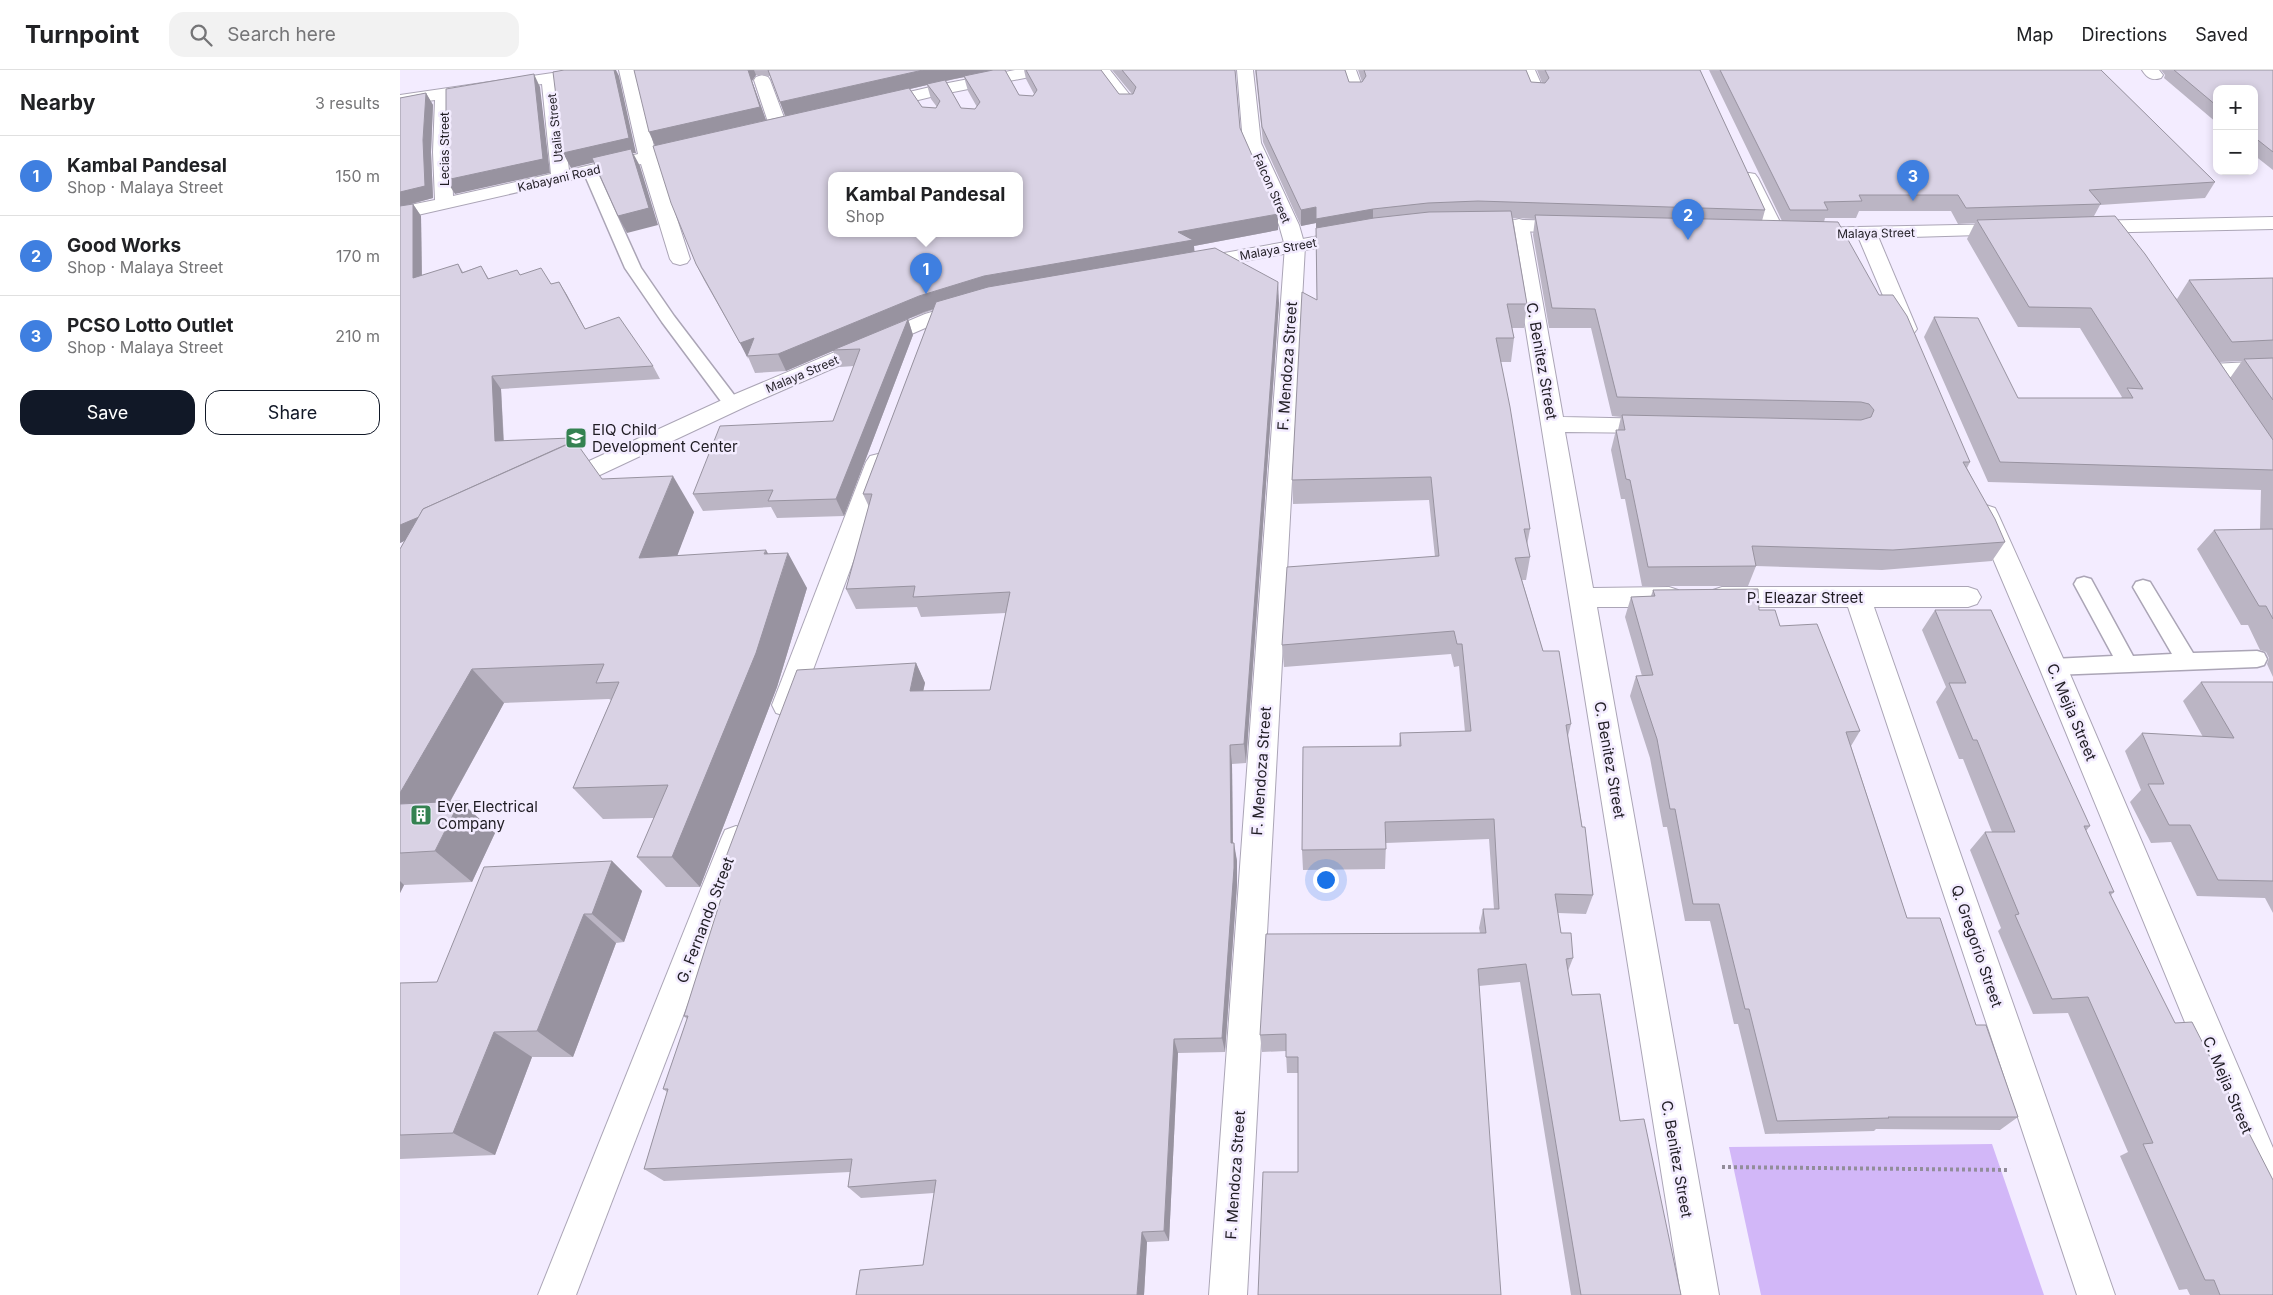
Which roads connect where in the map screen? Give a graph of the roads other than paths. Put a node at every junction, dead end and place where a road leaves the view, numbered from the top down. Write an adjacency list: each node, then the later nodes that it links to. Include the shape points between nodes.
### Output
1 (607, 70): 8 (street)
2 (627, 70): 24 (street)
3 (1040, 70): 10 (street, via 1017,83)
4 (1102, 70): 17 (street)
5 (1245, 70): 40 (street, Falcon Street, via 1252,143 1289,225)
6 (1348, 70): 11 (street)
7 (1527, 70): 12 (street)
8 (549, 78): 13 (street); 27 (street, Utalia Street)
9 (762, 80): 21 (street)
10 (943, 84): 14 (street); 16 (street)
11 (1356, 92)
12 (1537, 93)
13 (444, 94): 15 (street); 28 (street, Lecias Street)
14 (918, 95): 18 (street); 19 (street)
15 (400, 100)
16 (963, 103)
17 (1129, 104)
18 (862, 108)
19 (929, 110)
20 (797, 123): 21 (street)
21 (779, 128): 22 (street)
22 (759, 132)
23 (712, 143): 24 (street, Kabayani Road)
24 (648, 158): 26 (street, Kabayani Road); 41 (street)
25 (1743, 165): 38 (street, Malaya Street, via 1766,234)
26 (590, 171): 27 (street, Kabayani Road); 49 (lane, via 633,268)
27 (560, 178): 28 (street, Kabayani Road)
28 (444, 204): 29 (street, Kabayani Road)
29 (400, 213)
30 (2273, 223): 33 (street)
31 (1519, 225): 32 (street); 34 (street); 50 (street, C. Benitez Street)
32 (1456, 226)
33 (2111, 226): 35 (street); 39 (street)
34 (1588, 228)
35 (2062, 228)
36 (2023, 229): 38 (street, Malaya Street)
37 (1373, 233): 40 (street, Malaya Street)
38 (1867, 234): 45 (street)
39 (2127, 245)
40 (1295, 246): 42 (street, Malaya Street); 68 (street, F. Mendoza Street)
41 (680, 259)
42 (1180, 267)
43 (980, 303): 44 (street, Malaya Street)
44 (932, 318): 46 (street); 49 (street, Malaya Street)
45 (1917, 353)
46 (918, 355)
47 (2273, 368): 48 (street, via 2206,363)
48 (2227, 394)
49 (732, 404): 54 (street, Malaya Street)
50 (1553, 424): 51 (street); 59 (street, C. Benitez Street)
51 (1673, 427)
52 (886, 438): 64 (street)
53 (1976, 490): 63 (street, C. Mejia Street)
54 (544, 492)
55 (2084, 584): 62 (lane)
56 (2143, 587): 61 (lane)
57 (1858, 597): 58 (street, P. Eleazar Street); 59 (street, P. Eleazar Street); 70 (street, Q. Gregorio Street)
58 (1968, 597)
59 (1582, 598): 69 (street, C. Benitez Street)
60 (2257, 659): 61 (lane)
61 (2188, 661): 62 (lane)
62 (2126, 664): 63 (lane)
63 (2053, 667): 66 (street, C. Mejia Street)
64 (778, 726)
65 (747, 810): 67 (street, G. Fernando Street)
66 (2273, 1192)
67 (557, 1295)
68 (1228, 1295)
69 (1700, 1295)
70 (2096, 1295)

